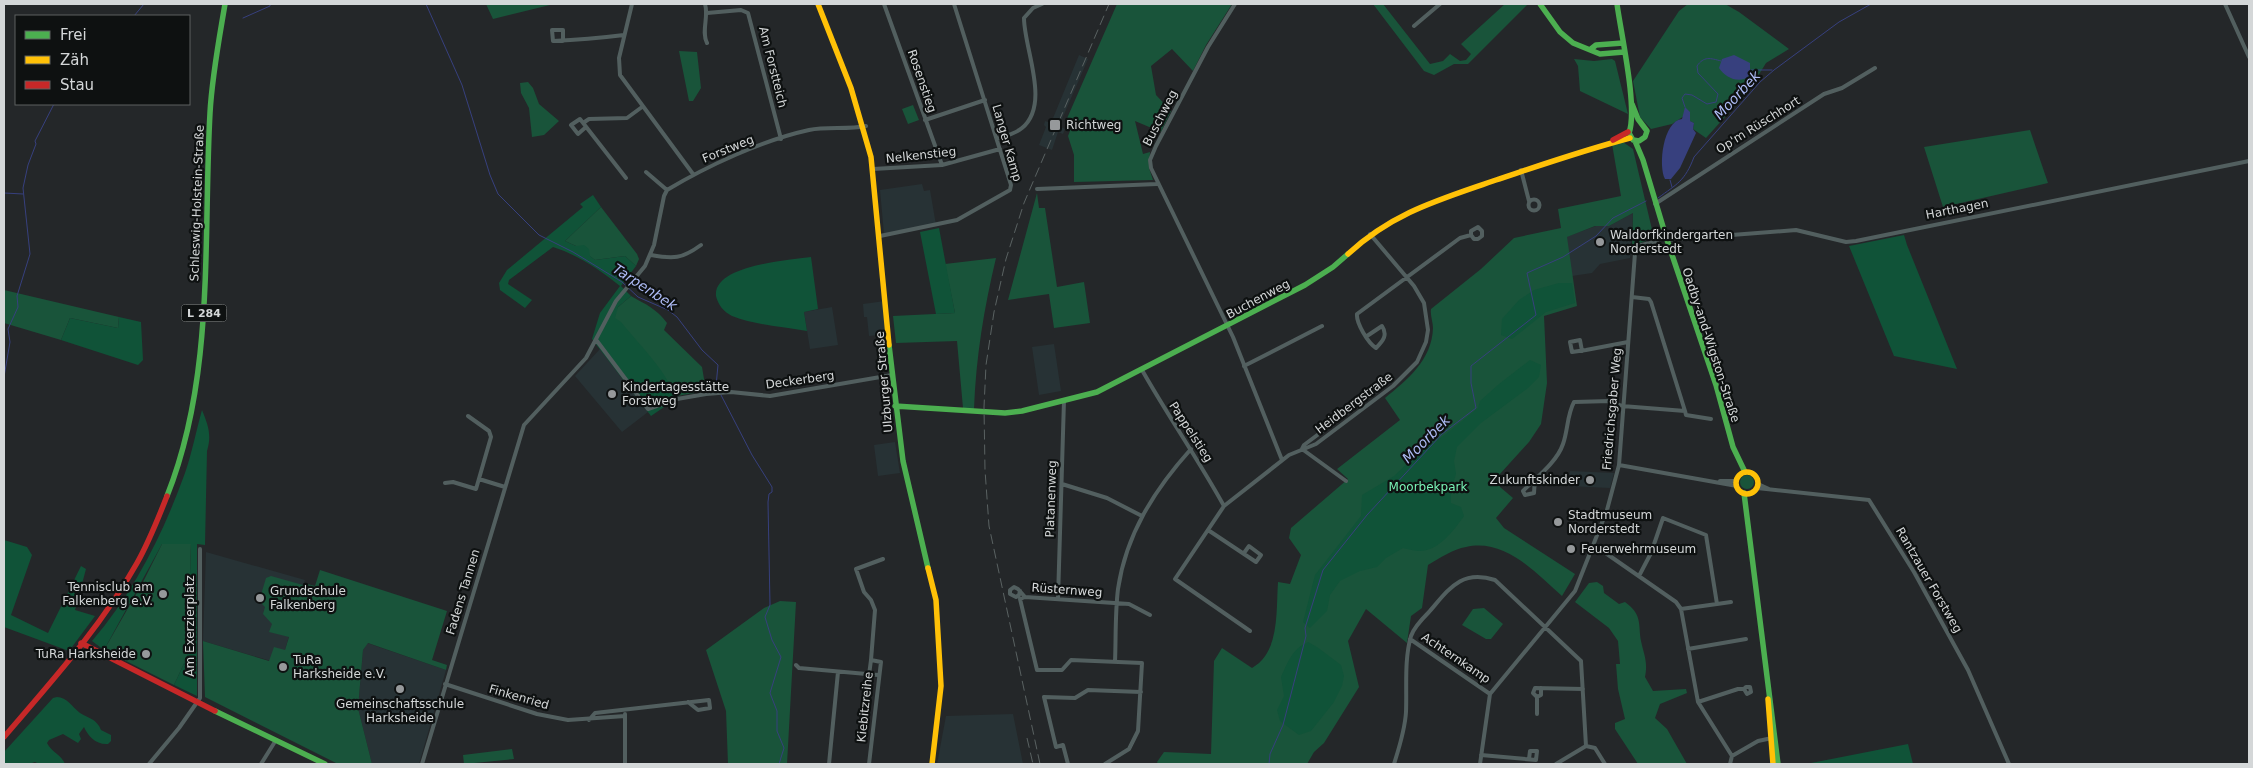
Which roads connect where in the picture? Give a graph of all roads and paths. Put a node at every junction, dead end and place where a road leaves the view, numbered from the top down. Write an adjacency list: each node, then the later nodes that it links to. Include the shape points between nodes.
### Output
1 (225, 4): 110 (main road, Schleswig-Holstein-Straße / L 284, via 210,105 204,310 188,430 174,479 144,550 124,585)
2 (632, 4): 15 (street)
3 (705, 4): 13 (street)
4 (818, 4): 31 (main road, Ulzburger Straße)
5 (884, 4): 26 (street, Rosenstieg)
6 (954, 4): 23 (street, Langer Kamp)
7 (1042, 4): 34 (street, via 1024,18 1035,82 1032,114 1016,132)
8 (1235, 4): 45 (street, Buschweg, via 1208,47 1152,153 1151,168)
9 (1440, 4): 14 (street)
10 (1540, 4): 19 (main road, via 1568,41)
11 (1617, 4): 18 (main road)
12 (2225, 4): 21 (street)
13 (707, 13): 17 (street, via 704,36); 33 (street, Am Forstteich, via 742,10 749,14)
14 (1414, 26)
15 (624, 35): 16 (street); 25 (street, via 618,60 620,73)
16 (563, 40)
17 (708, 43)
18 (1623, 43): 19 (main road, via 1596,45); 20 (main road)
19 (1591, 49): 20 (main road, via 1596,53)
20 (1624, 52): 24 (main road)
21 (2249, 57)
22 (1875, 68): 49 (street, Op'm Rüschhort, via 1842,88 1824,94)
23 (985, 100): 26 (street, Langer Kamp); 34 (street, Langer Kamp)
24 (1632, 104): 28 (main road); 29 (main road)
25 (642, 107): 27 (street, via 627,118 589,119); 43 (street)
26 (925, 120): 39 (street, Rosenstieg)
27 (583, 123): 30 (street); 30 (street, via 580,119 571,125 578,134)
28 (1641, 123): 29 (main road); 35 (main road, via 1647,131)
29 (1632, 125): 32 (main road)
30 (586, 127): 44 (street)
31 (864, 127): 33 (street, Forstweg, via 810,130); 40 (main road, Ulzburger Straße)
32 (1631, 137): 35 (main road); 37 (main road); 41 (main road, Buchenweg)
33 (781, 139): 43 (street, Forstweg)
34 (997, 139): 36 (street, Langer Kamp)
35 (1643, 140): 37 (main road)
36 (1000, 149): 39 (street, Nelkenstieg); 52 (street, Langer Kamp, via 1010,190 957,220)
37 (1643, 160): 49 (main road)
38 (2249, 161): 53 (street, Harthagen, via 1856,241 1846,242 1796,230)
39 (942, 165): 40 (street, Nelkenstieg)
40 (873, 169): 52 (main road, Ulzburger Straße)
41 (1521, 170): 48 (street); 50 (main road, Buchenweg, via 1414,209)
42 (646, 172): 47 (street)
43 (693, 174): 47 (street, Forstweg)
44 (626, 178)
45 (1157, 184): 46 (street); 59 (street, Buschweg)
46 (1037, 189)
47 (667, 190): 56 (street)
48 (1530, 201)
49 (1655, 204): 53 (main road)
50 (1370, 234): 57 (street, Heidbergstraße); 59 (main road, Buchenweg, via 1322,275)
51 (1471, 235): 57 (street, via 1460,238)
52 (880, 236): 67 (main road, Ulzburger Straße)
53 (1667, 240): 79 (main road, Oadby-and-Wigston-Straße)
54 (1658, 241): 58 (street, Friedrichsgaber Weg, via 1638,246)
55 (701, 246): 56 (street, via 686,256)
56 (651, 255): 62 (street, via 616,301)
57 (1407, 277): 61 (street, via 1357,314); 76 (street, Heidbergstraße, via 1424,303 1428,321 1426,342 1417,362 1370,404 1313,446)
58 (1632, 297): 63 (street, Friedrichsgaber Weg); 72 (street, via 1649,298 1652,302)
59 (1228, 326): 65 (street, Buschweg); 66 (main road, Buchenweg)
60 (1322, 326): 65 (street)
61 (1366, 336): 61 (street, via 1376,348 1385,337 1385,330 1382,326)
62 (597, 341): 67 (street, Deckerberg, via 648,409 677,399 723,392 770,396); 87 (street, Fadens Tannen, via 586,358 524,425)
63 (1628, 342): 64 (street); 71 (street, Friedrichsgaber Weg)
64 (1582, 351)
65 (1244, 366): 77 (street, Buschweg)
66 (1142, 370): 69 (main road, Buchenweg, via 1096,392); 75 (street, Pappelstieg)
67 (892, 375): 70 (main road, Ulzburger Straße)
68 (1376, 391): 76 (street)
69 (1064, 400): 70 (main road, Buchenweg, via 1022,411 993,413); 85 (street, Platanenweg)
70 (895, 406): 146 (main road, Ulzburger Straße, via 905,473 936,600 941,686)
71 (1622, 406): 72 (street); 78 (street, Friedrichsgaber Weg); 80 (street, via 1610,400 1574,402 1569,410 1562,446)
72 (1685, 411): 74 (street, via 1686,415)
73 (468, 416): 81 (street, via 489,431 492,437)
74 (1710, 419)
75 (1191, 448): 89 (street, Pappelstieg); 90 (street, via 1162,483)
76 (1302, 449): 77 (street, Heidbergstraße); 82 (street)
77 (1282, 460): 89 (street, Heidbergstraße)
78 (1619, 465): 84 (street); 92 (street, Friedrichsgaber Weg, via 1608,510)
79 (1743, 473): 84 (main road); 86 (main road, Oadby-and-Wigston-Straße, via 1754,474)
80 (1535, 478)
81 (479, 479): 83 (street, via 476,489 453,482); 87 (street)
82 (1346, 480)
83 (445, 483)
84 (1736, 483): 88 (main road)
85 (1062, 484): 90 (street, via 1107,498); 100 (street, Platanenweg)
86 (1757, 486): 88 (main road); 156 (street, Rantzauer Forstweg, via 1869,500 1914,572 1968,670)
87 (505, 487): 118 (street, Fadens Tannen)
88 (1746, 494): 133 (main road)
89 (1224, 506): 91 (street, Heidbergstraße)
90 (1142, 516): 102 (street, via 1125,558)
91 (1208, 530): 94 (street); 107 (street, Heidbergstraße, via 1175,579)
92 (1594, 545): 96 (street); 106 (street, Friedrichsgaber Weg, via 1579,583)
93 (200, 549): 125 (street, Am Exerzierplatz, via 200,698)
94 (1244, 553): 94 (street, via 1249,546 1261,555 1256,562)
95 (883, 559): 112 (street, Kiebitzreihe, via 856,569 875,610)
96 (1639, 576): 103 (street, via 1663,518 1706,535); 104 (street)
97 (1020, 591): 98 (street, Rüsternweg); 98 (street, Rüsternweg, via 1014,587 1010,590 1011,596); 99 (street, Rüsternweg)
98 (1016, 597): 99 (street)
99 (1024, 597): 100 (street, Rüsternweg); 113 (street, via 1020,599 1038,670 1062,670 1071,660)
100 (1058, 599): 102 (street, Rüsternweg)
101 (1731, 602): 103 (street)
102 (1117, 603): 105 (street, Rüsternweg, via 1129,604); 113 (street, Rüsternweg)
103 (1718, 604): 104 (street)
104 (1681, 609): 111 (street)
105 (1150, 615)
106 (1546, 628): 108 (street, via 1495,580 1484,576 1469,577 1457,582 1422,619); 120 (street, via 1581,661); 123 (street, Friedrichsgaber Weg)
107 (1250, 631)
108 (1410, 639): 123 (street, Achternkamp); 149 (street, via 1406,714)
109 (1746, 639): 111 (street)
110 (81, 643): 125 (main road, Am Exerzierplatz); 132 (main road, Schleswig-Holstein-Straße / L 284)
111 (1688, 649): 127 (street)
112 (871, 660): 116 (street, Kiebitzreihe); 117 (street, Kiebitzreihe, via 881,662)
113 (1115, 662): 122 (street, via 1142,663)
114 (796, 665): 115 (street)
115 (838, 672): 116 (street); 144 (street)
116 (869, 674): 117 (street)
117 (878, 675): 145 (street, Kiebitzreihe)
118 (445, 684): 131 (street, Finkenried, via 537,714); 142 (street, Fadens Tannen)
119 (1542, 688): 120 (street); 124 (street, via 1541,695); 124 (street, via 1534,689)
120 (1583, 689): 135 (street)
121 (1744, 689): 127 (street)
122 (1141, 692): 147 (street, via 1088,690 1076,698 1044,697 1056,747 1063,745); 148 (street, via 1140,725 1135,740 1123,754)
123 (1490, 694): 136 (street)
124 (1537, 697): 129 (street)
125 (197, 702): 134 (main road, Am Exerzierplatz); 139 (street)
126 (688, 702): 126 (street, Finkenried, via 709,700 710,708 698,710); 128 (street, Finkenried)
127 (1698, 702): 137 (street)
128 (625, 709): 130 (street); 131 (street, Finkenried, via 595,712)
129 (1537, 714)
130 (625, 716): 131 (street, Finkenried); 143 (street)
131 (589, 720)
132 (4, 737)
133 (1773, 738): 137 (street, via 1758,741); 154 (main road); 155 (main road)
134 (276, 740): 140 (street); 141 (main road, Am Exerzierplatz)
135 (1586, 746): 151 (street); 152 (street, via 1595,748)
136 (1481, 755): 138 (street); 150 (street)
137 (1732, 756): 153 (street)
138 (1529, 759)
139 (149, 764)
140 (261, 764)
141 (325, 764)
142 (422, 764)
143 (625, 764)
144 (830, 764)
145 (869, 764)
146 (932, 764)
147 (1068, 764)
148 (1106, 764)
149 (1394, 764)
150 (1480, 764)
151 (1556, 764)
152 (1605, 764)
153 (1730, 764)
154 (1773, 764)
155 (1778, 764)
156 (2009, 764)

